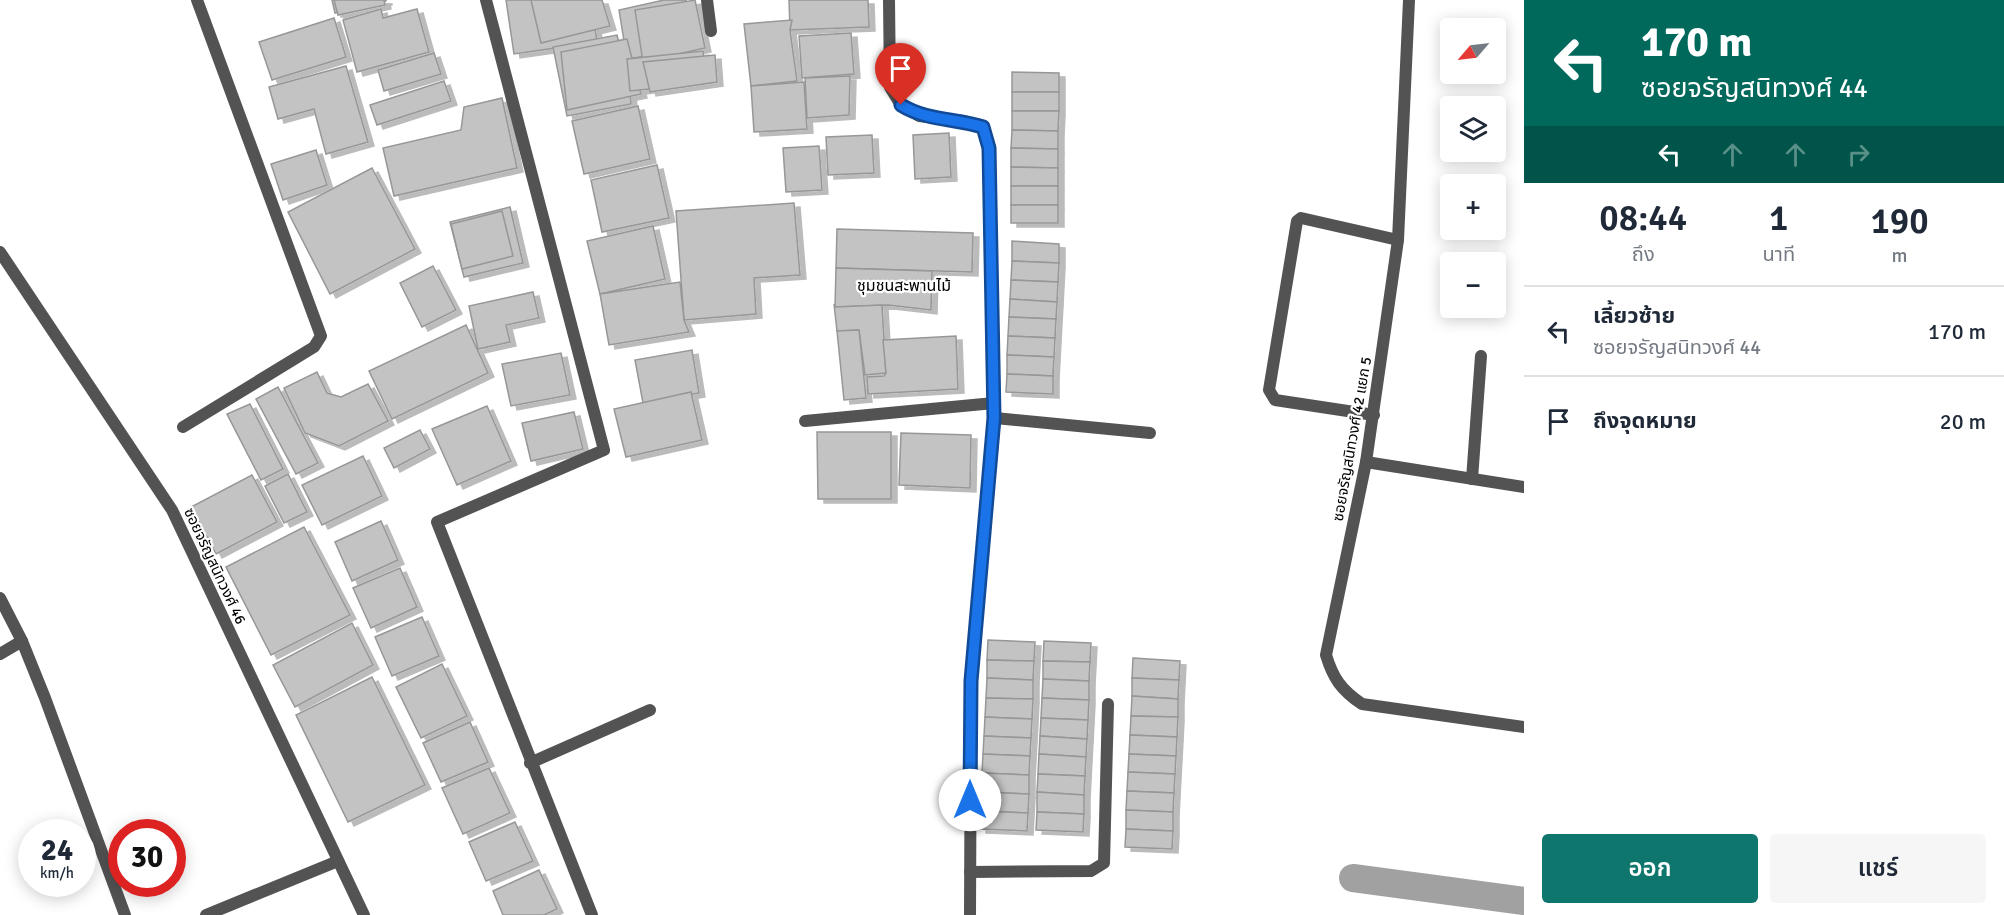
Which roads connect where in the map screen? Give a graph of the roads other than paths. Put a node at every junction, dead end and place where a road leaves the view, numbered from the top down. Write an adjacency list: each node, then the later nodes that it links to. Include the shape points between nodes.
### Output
1 (197, 0): 14 (street, via 321,336 314,347)
2 (486, 0): 25 (street, via 604,450 437,522)
3 (707, 0): 6 (street)
4 (889, 0): 10 (street, via 890,87 901,105 919,116 983,127 989,148)
5 (1409, 0): 7 (street, ซอยจรัญสนิทวงศ์ 42 แยก 5)
6 (711, 31)
7 (1398, 240): 11 (street, ซอยจรัญสนิทวงศ์ 42 แยก 5); 11 (street, via 1297,220 1269,390 1275,400)
8 (0, 252): 26 (street, ซอยจรัญสนิทวงศ์ 46, via 172,510)
9 (1481, 356): 17 (street)
10 (994, 403): 12 (street); 13 (street)
11 (1374, 415): 16 (street, ซอยจรัญสนิทวงศ์ 42 แยก 5)
12 (994, 418): 15 (street); 27 (street, via 971,681)
13 (805, 421)
14 (183, 427)
15 (1150, 433)
16 (1366, 462): 17 (street); 24 (street, ซอยจรัญสนิทวงศ์ 42 แยก 5, via 1326,655 1332,675 1342,691 1362,704)
17 (1472, 479): 18 (street)
18 (1524, 487)
19 (0, 598): 20 (street)
20 (22, 641): 21 (street); 28 (street)
21 (0, 654)
22 (1108, 704): 27 (street, via 1104,863 1091,872)
23 (650, 710): 25 (street)
24 (1524, 727)
25 (530, 763): 31 (street)
26 (338, 861): 29 (street); 30 (street, ซอยจรัญสนิทวงศ์ 46)
27 (970, 872): 32 (street)
28 (125, 915)
29 (206, 915)
30 (364, 915)
31 (592, 915)
32 (970, 915)

